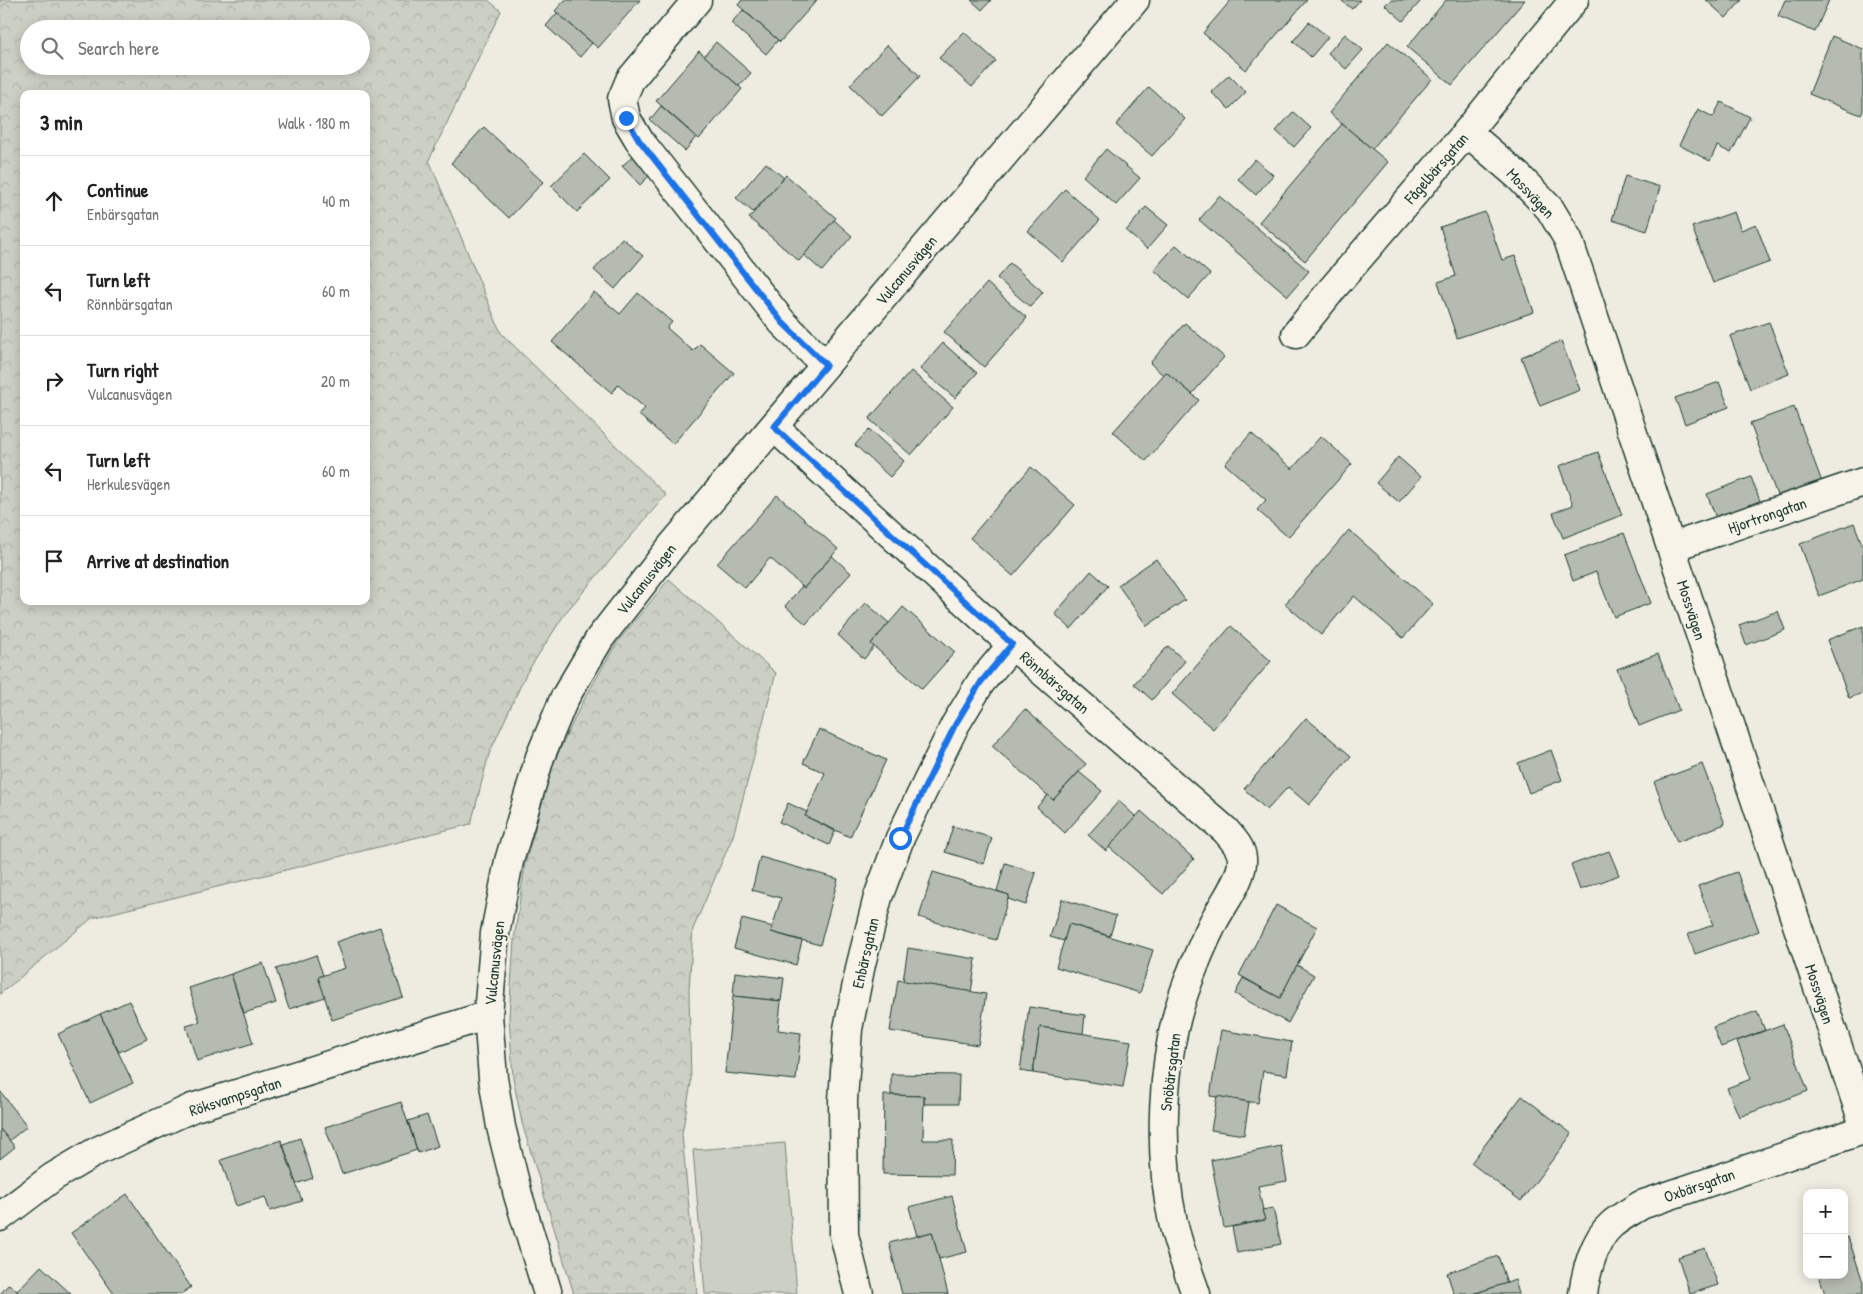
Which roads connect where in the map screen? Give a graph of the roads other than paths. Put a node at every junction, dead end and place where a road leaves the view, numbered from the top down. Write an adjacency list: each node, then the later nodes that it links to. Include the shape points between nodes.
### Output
1 (697, 0): 6 (street, via 630,80 622,99 626,118 639,140 782,322)
2 (1135, 0): 6 (street, Vulcanusvägen)
3 (1574, 0): 4 (street, Fågelbärsgatan)
4 (1467, 132): 5 (street, Fågelbärsgatan); 9 (street, Mossvägen, via 1550,209 1568,239)
5 (1296, 334)
6 (826, 365): 7 (street, Vulcanusvägen)
7 (774, 427): 10 (street, Rönnbärsgatan); 12 (street, Vulcanusvägen, via 633,594 600,638 564,699 540,757 509,861 495,933)
8 (1863, 482): 9 (street, Hjortrongatan)
9 (1672, 547): 13 (street, Mossvägen)
10 (1012, 644): 11 (street, Rönnbärsgatan, via 1225,830 1237,845); 17 (street, Enbärsgatan, via 981,682 955,725 900,838 878,897 861,964 848,1029 842,1100 844,1235)
11 (1242, 859): 18 (street, Snöbärsgatan, via 1239,876 1212,924 1184,994 1168,1067 1164,1146 1167,1186 1173,1223)
12 (488, 1015): 15 (street, Röksvampsgatan, via 192,1108 97,1151 53,1176); 16 (street, Vulcanusvägen, via 501,1127)
13 (1863, 1122)
14 (1863, 1130): 19 (street, Oxbärsgatan, via 1641,1205 1610,1226 1593,1252)
15 (0, 1217)
16 (548, 1294)
17 (858, 1294)
18 (1196, 1294)
19 (1583, 1294)

